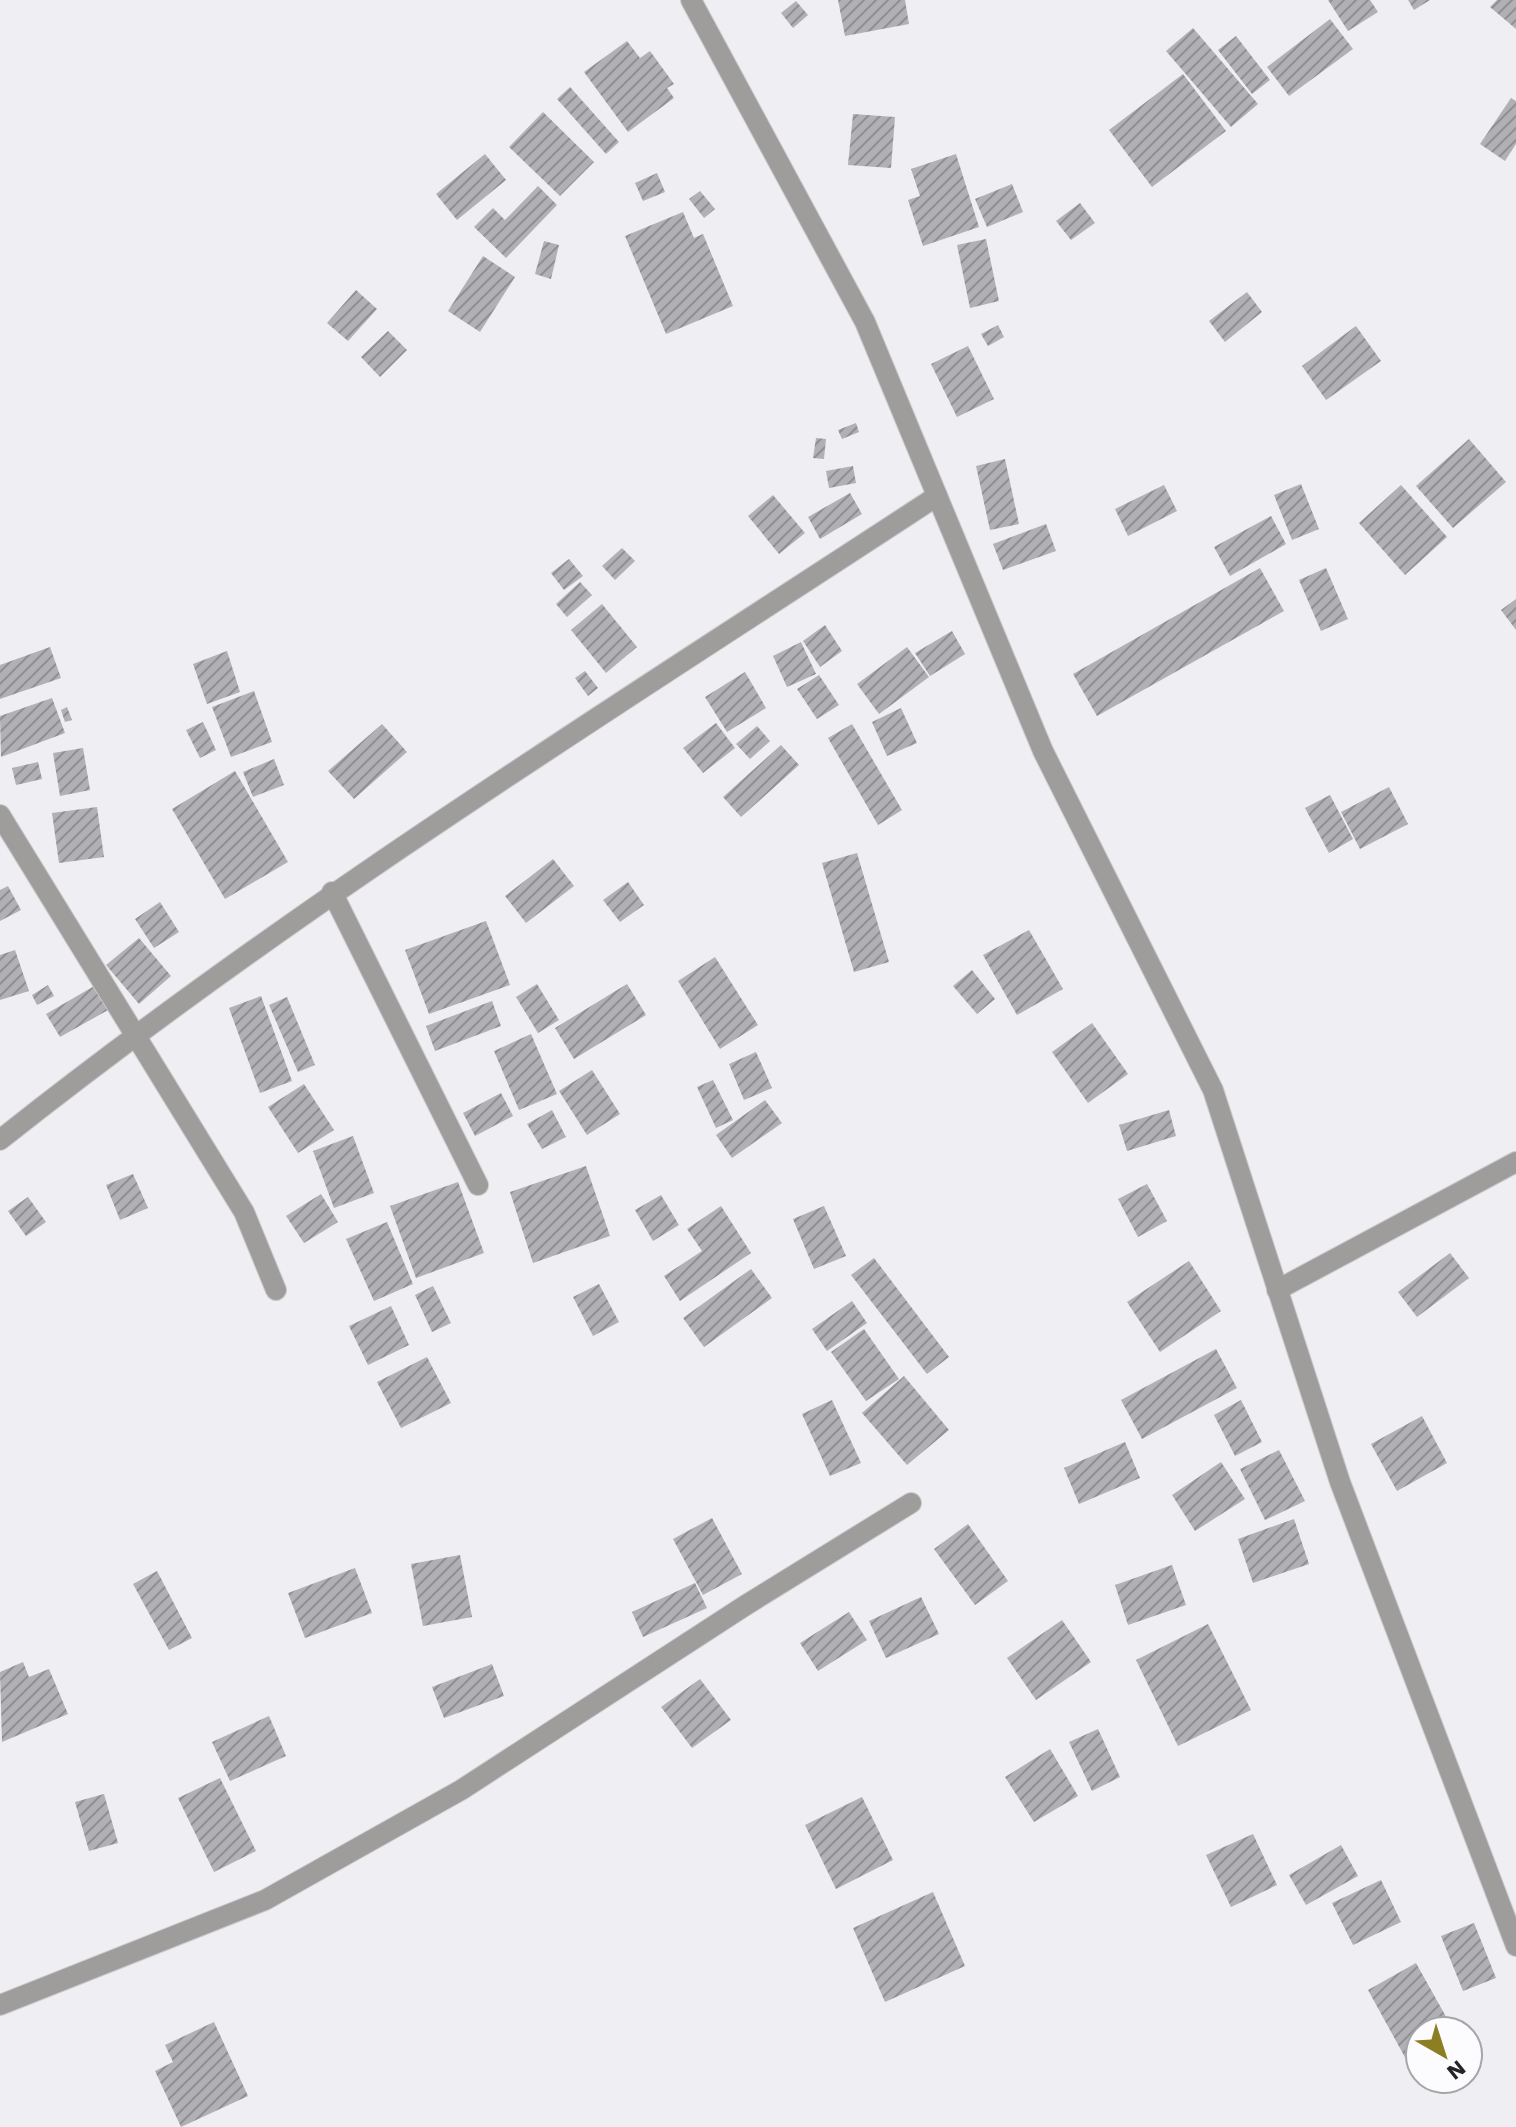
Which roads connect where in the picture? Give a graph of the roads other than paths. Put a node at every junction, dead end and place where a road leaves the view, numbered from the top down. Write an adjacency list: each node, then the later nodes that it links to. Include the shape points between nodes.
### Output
1 (691, 0): 2 (street, via 865,322)
2 (937, 496): 4 (street); 10 (street, via 1043,751 1213,1090)
3 (0, 815): 5 (street)
4 (332, 892): 5 (street); 8 (street)
5 (134, 1034): 6 (street); 9 (street, via 244,1212)
6 (0, 1140)
7 (1516, 1162): 10 (street)
8 (478, 1185)
9 (276, 1290)
10 (1277, 1290): 12 (street, via 1340,1482)
11 (911, 1503): 13 (street, via 461,1790 265,1900)
12 (1516, 1946)
13 (0, 2005)

